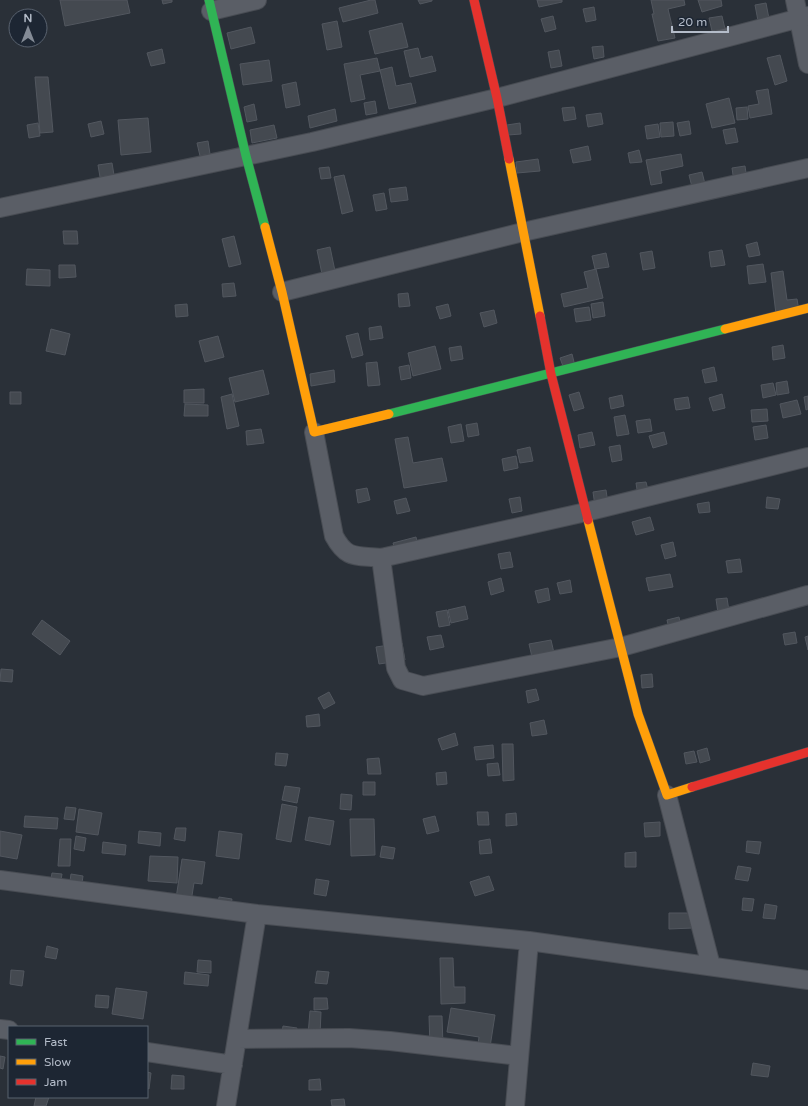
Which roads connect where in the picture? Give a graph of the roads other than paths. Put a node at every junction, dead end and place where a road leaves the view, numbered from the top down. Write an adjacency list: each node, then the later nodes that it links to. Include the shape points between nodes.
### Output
1 (257, 0): 4 (street)
2 (474, 0): 7 (street)
3 (795, 0): 5 (street)
4 (210, 6): 8 (street)
5 (804, 17): 6 (street); 7 (street)
6 (808, 64)
7 (497, 98): 8 (street); 11 (street)
8 (246, 156): 10 (street); 12 (street)
9 (808, 168): 11 (street)
10 (0, 208)
11 (523, 232): 12 (street); 14 (street)
12 (282, 292): 15 (street)
13 (808, 308): 14 (street)
14 (551, 374): 15 (street); 17 (street)
15 (314, 432): 18 (street, via 334,536 339,547 349,555)
16 (808, 457): 17 (street)
17 (586, 512): 18 (street); 20 (street)
18 (381, 558): 20 (street, via 396,668 402,680 423,686)
19 (808, 596): 20 (street)
20 (621, 647): 22 (street, via 638,714)
21 (808, 752): 22 (street)
22 (667, 795): 26 (street)
23 (0, 880): 24 (street)
24 (257, 914): 25 (street); 28 (street)
25 (529, 941): 26 (street); 30 (street)
26 (711, 966): 27 (street)
27 (808, 980)
28 (237, 1039): 30 (street, via 349,1038); 31 (street)
29 (148, 1052): 31 (street)
30 (519, 1056): 33 (street)
31 (233, 1065): 32 (street)
32 (226, 1106)
33 (515, 1106)

